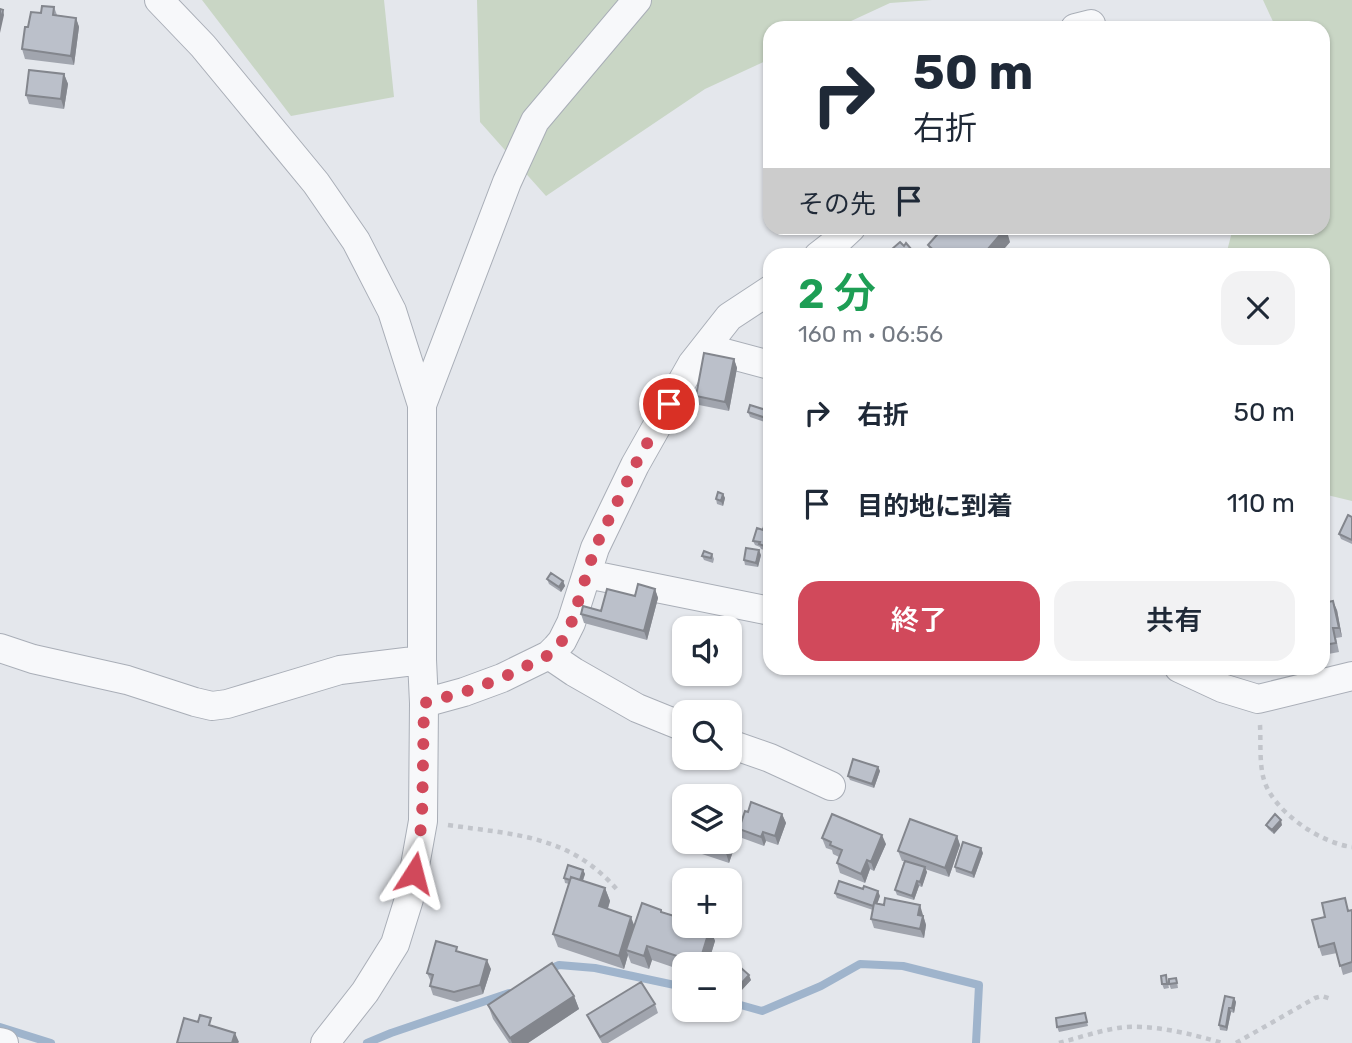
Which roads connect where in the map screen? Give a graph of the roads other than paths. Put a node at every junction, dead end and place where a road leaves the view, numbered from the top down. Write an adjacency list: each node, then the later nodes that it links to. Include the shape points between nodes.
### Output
1 (159, 0): 8 (street, via 316,183 356,242 392,311)
2 (637, 0): 8 (street, via 535,121)
3 (844, 235): 4 (street)
4 (829, 248)
5 (763, 295): 6 (street, via 729,317)
6 (706, 348): 7 (street); 9 (street, via 692,364 635,465)
7 (763, 363)
8 (422, 405): 13 (street)
9 (587, 574): 10 (street); 12 (street, via 567,633)
10 (763, 610)
11 (0, 648): 13 (street, via 212,706 340,670)
12 (549, 655): 16 (street, via 502,678); 17 (street, via 637,708)
13 (422, 660): 16 (street)
14 (1195, 675): 15 (street, via 1258,699)
15 (1352, 676)
16 (424, 703): 20 (street, via 422,821 410,900 395,944)
17 (672, 722)
18 (742, 748): 19 (street)
19 (831, 786)
20 (325, 1043)

